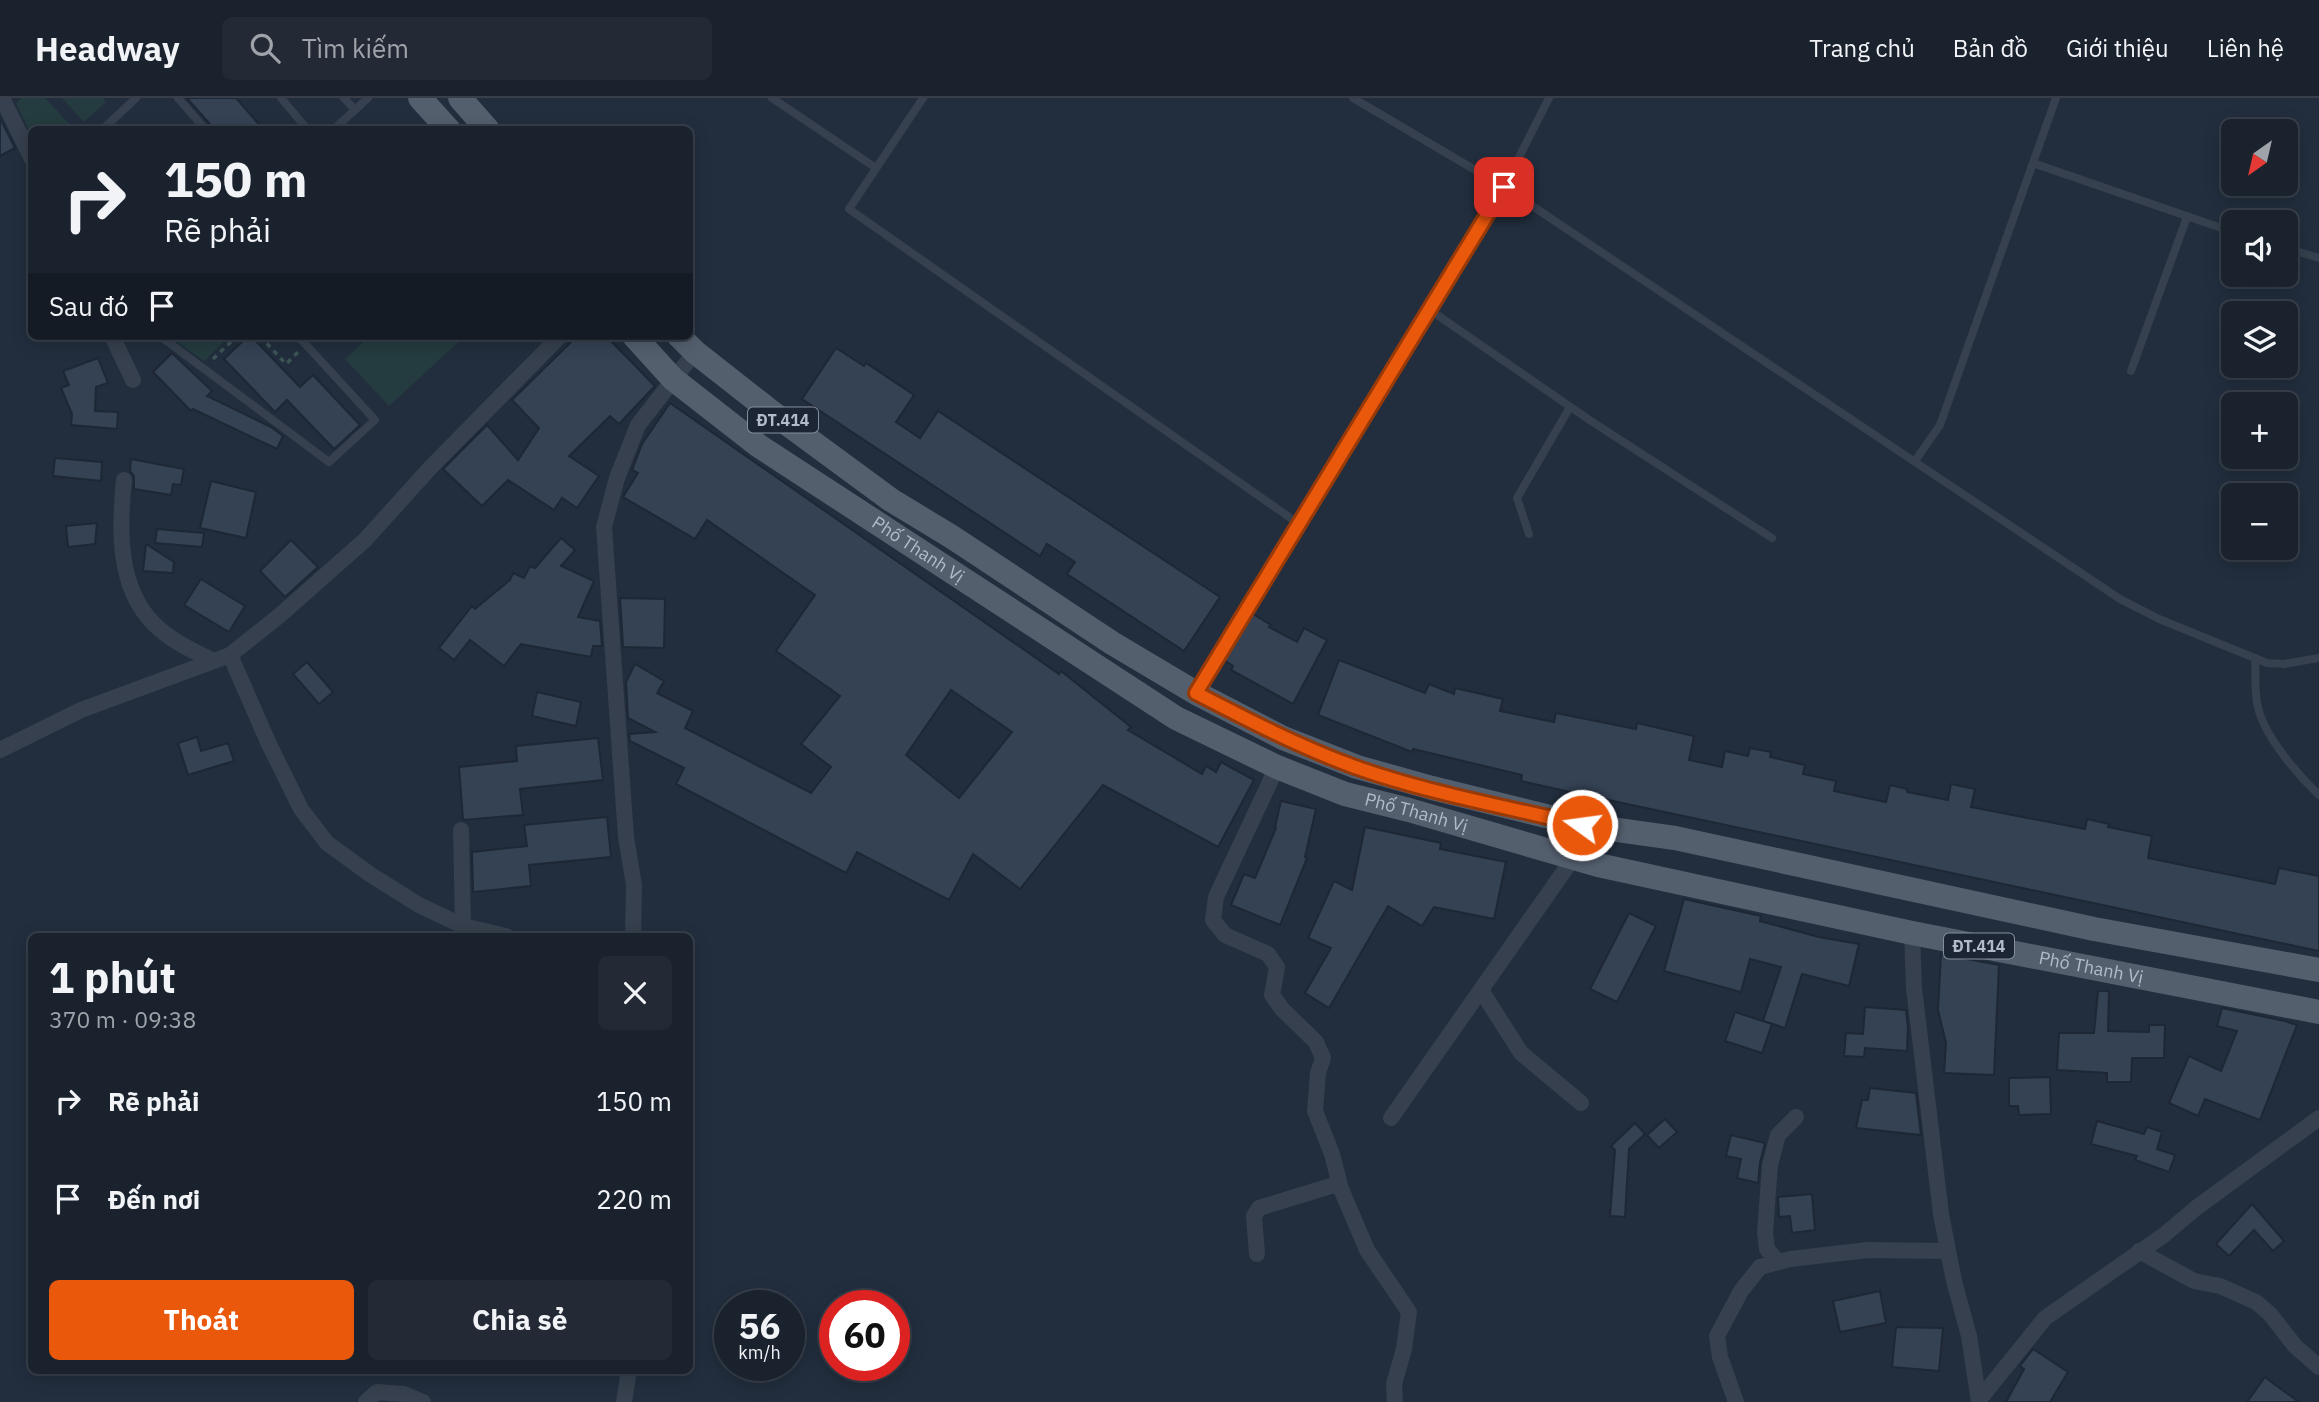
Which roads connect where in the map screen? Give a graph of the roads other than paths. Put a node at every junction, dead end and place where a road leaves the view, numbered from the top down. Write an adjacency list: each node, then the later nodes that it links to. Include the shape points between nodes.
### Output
1 (2, 98): 21 (street)
2 (136, 98): 15 (lane)
3 (178, 98): 16 (lane)
4 (281, 98): 17 (lane)
5 (344, 98): 14 (lane)
6 (368, 98): 14 (lane)
7 (420, 98): 19 (main road)
8 (460, 98): 20 (main road)
9 (772, 98): 23 (lane)
10 (923, 98): 23 (lane)
11 (1353, 98): 24 (lane)
12 (1549, 98): 24 (lane)
13 (2056, 98): 22 (lane)
14 (355, 110): 18 (lane)
15 (107, 126)
16 (202, 126)
17 (305, 126)
18 (337, 126)
19 (445, 126)
20 (484, 126)
21 (28, 151)
22 (2033, 163): 25 (lane); 40 (lane, via 1940,425)
23 (876, 168): 42 (lane, via 849,209)
24 (1504, 187): 29 (lane); 40 (lane)
25 (2187, 217): 26 (lane); 36 (lane)
26 (2221, 228)
27 (2298, 252): 28 (lane)
28 (2319, 258)
29 (1430, 310): 39 (lane); 42 (lane)
30 (114, 340): 38 (street)
31 (165, 340): 32 (lane, via 329,462 374,420)
32 (302, 340)
33 (556, 340): 45 (street, via 365,540 279,616)
34 (638, 340): 37 (main road, Phố Thanh Vị)
35 (687, 344): 37 (street); 48 (main road, Phố Thanh Vị / ĐT.414, via 891,500)
36 (2131, 371)
37 (673, 379): 50 (main road, Phố Thanh Vị / ĐT.414, via 759,446 1176,718); 56 (street, via 638,425 604,527 626,837 634,885)
38 (133, 380)
39 (1570, 407): 43 (lane, via 1517,498); 44 (lane)
40 (1915, 461): 47 (lane, via 2120,599)
41 (124, 480): 45 (street, via 120,540 135,600 154,624 181,645)
42 (1299, 524): 48 (lane)
43 (1529, 534)
44 (1772, 538)
45 (222, 658): 49 (street, via 81,710); 54 (street, via 301,810 327,843 419,905)
46 (2319, 658): 47 (lane, via 2284,664)
47 (2255, 659): 51 (lane, via 2258,709 2299,777)
48 (1196, 693): 58 (main road, Phố Thanh Vị, via 1283,738 1357,767 1482,801 2094,929)
49 (0, 750)
50 (1277, 767): 53 (main road, Phố Thanh Vị / ĐT.414, via 1345,794); 65 (street, via 1216,897 1213,920 1225,935 1268,954 1276,967 1272,995 1316,1042 1322,1058 1315,1111)
51 (2319, 795)
52 (461, 830): 54 (street)
53 (1574, 857): 57 (main road, Phố Thanh Vị / ĐT.414); 59 (street)
54 (463, 926): 55 (street)
55 (493, 933)
56 (633, 933)
57 (1912, 933): 60 (main road, Phố Thanh Vị / ĐT.414); 66 (street, via 1920,1046)
58 (2319, 970)
59 (1481, 990): 61 (street, via 1521,1054); 63 (street)
60 (2319, 1012)
61 (1581, 1103)
62 (1797, 1116): 69 (street, via 1779,1135 1770,1165 1765,1232 1767,1249)
63 (1391, 1118)
64 (2319, 1118): 67 (street)
65 (1341, 1189): 68 (street, via 1334,1185 1259,1208 1254,1216); 76 (street, via 1367,1250 1409,1312 1394,1384)
66 (1947, 1251): 69 (street, via 1868,1250); 72 (street, via 1969,1336)
67 (2140, 1251): 70 (street, via 2194,1281 2220,1286 2256,1302); 72 (street, via 2045,1318)
68 (1257, 1254)
69 (1778, 1262): 77 (street, via 1760,1267 1717,1336)
70 (2319, 1367)
71 (628, 1374): 75 (street)
72 (1979, 1401)
73 (366, 1402): 74 (street, via 377,1392 404,1394)
74 (423, 1402)
75 (624, 1402)
76 (1395, 1402)
77 (1736, 1402)

